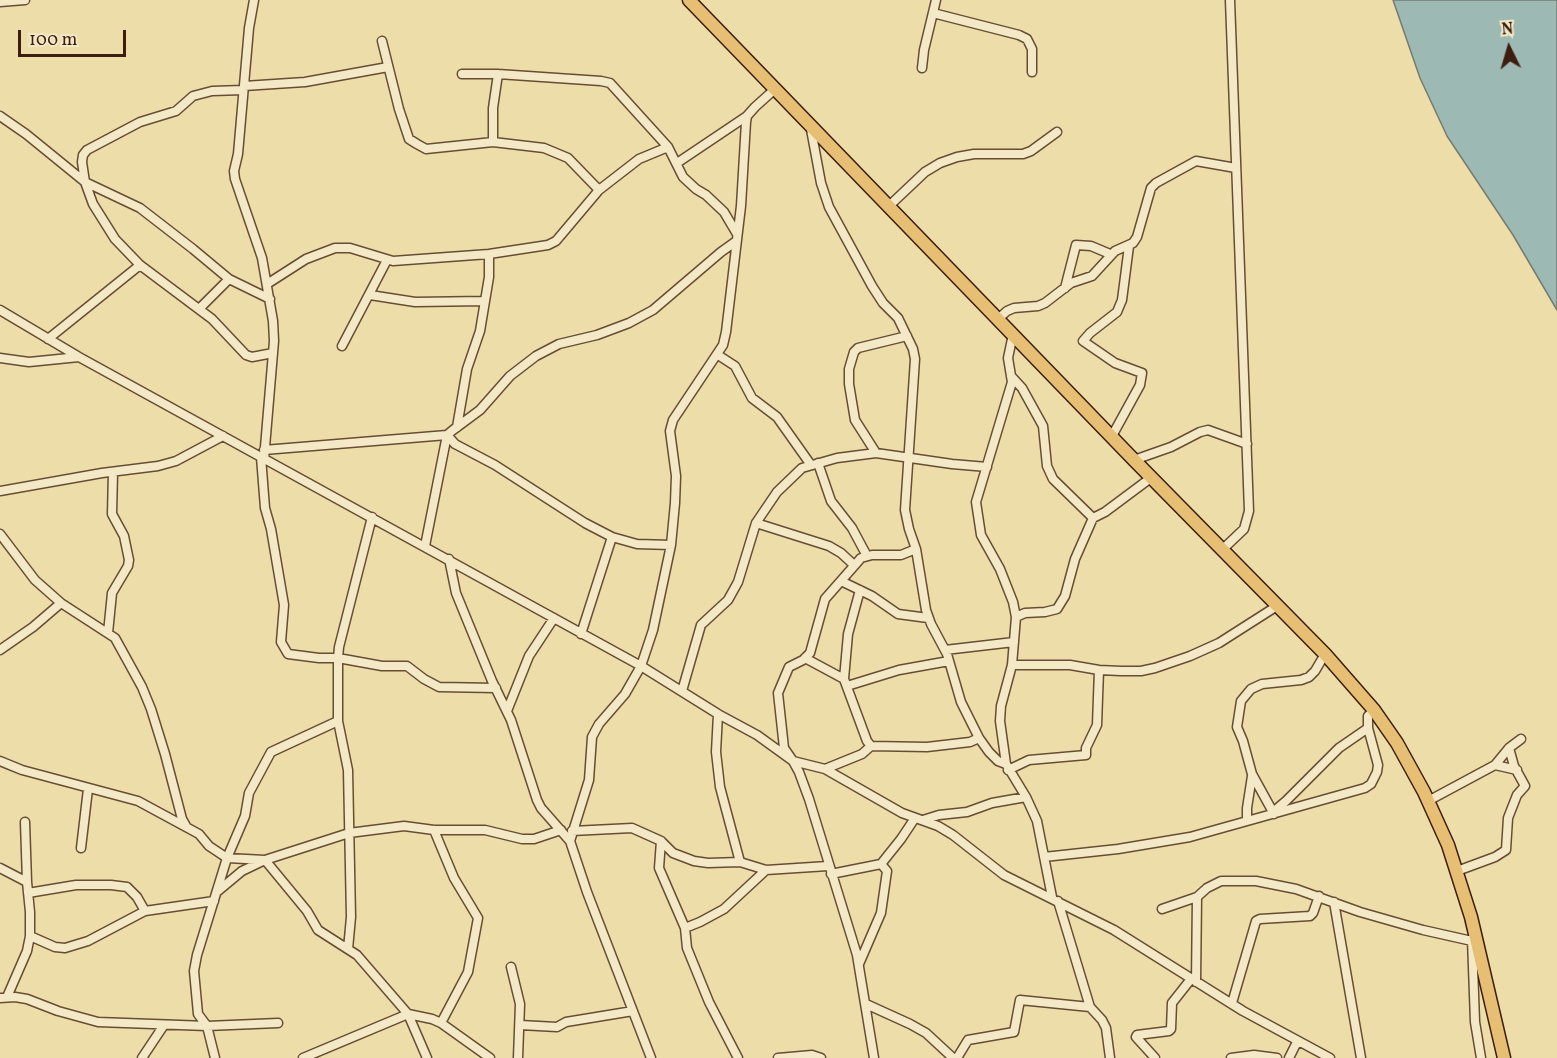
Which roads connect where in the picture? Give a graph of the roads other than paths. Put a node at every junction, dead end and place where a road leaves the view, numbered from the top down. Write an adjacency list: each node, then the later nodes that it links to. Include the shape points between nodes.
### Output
1 (25, 0): 6 (street)
2 (254, 0): 14 (street)
3 (689, 0): 15 (highway)
4 (936, 0): 7 (street)
5 (1230, 0): 23 (street)
6 (0, 2)
7 (933, 13): 10 (street); 11 (street, via 1027,39 1032,49)
8 (382, 41): 9 (street)
9 (388, 67): 14 (street); 20 (street, via 410,139 426,148)
10 (922, 68)
11 (1032, 72)
12 (462, 74): 13 (street)
13 (498, 74): 20 (street); 21 (street, via 610,83)
14 (244, 88): 24 (street, via 193,96 176,111 140,122 87,150 82,162); 36 (street, via 235,180)
15 (775, 89): 17 (street); 18 (highway)
16 (0, 116): 24 (street)
17 (747, 116): 22 (street); 27 (street)
18 (810, 124): 26 (highway); 45 (street, via 829,207 872,286)
19 (1057, 132): 26 (street, via 1023,154 974,154 940,163)
20 (493, 142): 25 (street, via 544,148 568,158)
21 (668, 147): 22 (street); 25 (street, via 639,159)
22 (677, 163): 28 (street, via 683,177)
23 (1236, 168): 30 (street, via 1196,161 1156,183 1151,188 1137,237); 57 (street)
24 (85, 182): 34 (street, via 108,229); 35 (street, via 140,208)
25 (599, 190): 31 (street, via 556,241 539,248)
26 (889, 206): 43 (highway)
27 (740, 211): 28 (street); 29 (street)
28 (724, 212): 29 (street)
29 (736, 238): 49 (street, via 726,332); 53 (street, via 653,310 536,356)
30 (1129, 246): 32 (street); 56 (street, via 1117,312 1083,341 1115,363 1142,374)
31 (489, 254): 33 (street); 40 (street)
32 (1110, 254): 37 (street, via 1092,276); 37 (street, via 1091,246 1076,246)
33 (387, 260): 36 (street, via 350,248 335,248 306,259); 38 (street)
34 (140, 265): 41 (street); 46 (street)
35 (228, 279): 39 (street); 41 (street)
36 (267, 284): 39 (street)
37 (1065, 288): 43 (street, via 1046,303 1007,310)
38 (370, 295): 40 (street, via 415,302); 47 (street)
39 (270, 299): 48 (street)
40 (485, 301): 53 (street)
41 (199, 309): 48 (street, via 246,355)
42 (0, 310): 46 (street)
43 (998, 319): 44 (highway)
44 (1013, 334): 52 (street, via 1008,358); 56 (highway)
45 (907, 336): 58 (street, via 858,348 849,369 855,420); 60 (street, via 915,359)
46 (48, 339): 50 (street)
47 (342, 345)
48 (273, 352): 59 (street)
49 (718, 355): 62 (street, via 735,366 752,398 777,417); 72 (street, via 673,420 670,431 676,476)
50 (79, 357): 51 (street, via 29,362); 55 (street)
51 (0, 358)
52 (1011, 376): 63 (street); 68 (street, via 1043,426 1047,466 1053,479)
53 (457, 427): 54 (street)
54 (447, 435): 59 (street); 71 (street, via 455,444); 73 (street)
55 (223, 436): 59 (street); 64 (street, via 176,461)
56 (1112, 436): 61 (highway)
57 (1247, 444): 61 (street, via 1208,430); 75 (street, via 1248,511 1244,529)
58 (876, 453): 60 (street); 62 (street)
59 (263, 456): 67 (street); 92 (street, via 265,508 284,605 281,642 288,654)
60 (908, 457): 63 (street); 74 (street, via 905,510)
61 (1134, 460): 65 (highway)
62 (814, 464): 69 (street, via 789,479); 76 (street, via 831,501)
63 (987, 467): 83 (street, via 976,502 978,523 1000,569)
64 (113, 472): 66 (street); 86 (street, via 112,514 124,536 129,560 112,592)
65 (1152, 477): 68 (street); 75 (highway)
66 (0, 491)
67 (372, 517): 73 (street); 92 (street)
68 (1093, 518): 83 (street, via 1058,609)
69 (756, 523): 78 (street, via 829,546); 100 (street, via 729,600 701,625)
70 (0, 534): 81 (street, via 35,580)
71 (612, 537): 72 (street, via 637,544); 87 (street)
72 (671, 545): 96 (street)
73 (425, 546): 77 (street)
74 (916, 549): 76 (street, via 901,555); 85 (street)
75 (1223, 549): 82 (highway)
76 (867, 556): 78 (street)
77 (449, 559): 84 (street); 99 (street, via 456,593)
78 (854, 565): 79 (street)
79 (841, 581): 80 (street); 93 (street, via 825,599)
80 (860, 590): 85 (street, via 898,614); 98 (street, via 848,634)
81 (61, 603): 86 (street); 89 (street)
82 (1277, 606): 91 (highway); 97 (street, via 1219,643 1166,665 1140,671)
83 (1016, 617): 88 (street)
84 (554, 618): 87 (street); 102 (street, via 529,656)
85 (928, 618): 90 (street)
86 (108, 633): 124 (street, via 118,643 142,687)
87 (581, 634): 96 (street)
88 (1014, 642): 90 (street); 95 (street)
89 (0, 650)
90 (945, 650): 94 (street)
91 (1325, 654): 101 (highway); 116 (street, via 1309,677 1262,684 1246,693 1241,701 1237,728)
92 (338, 658): 99 (street, via 407,666 439,687); 104 (street)
93 (805, 658): 98 (street); 111 (street, via 789,667 778,693 784,748)
94 (949, 661): 98 (street); 106 (street, via 961,702)
95 (1012, 665): 97 (street, via 1070,665); 113 (street, via 1000,721)
96 (641, 666): 100 (street); 128 (street, via 625,694 595,729 589,780)
97 (1099, 670): 113 (street, via 1097,725 1086,755 1029,760)
98 (846, 683): 108 (street)
99 (496, 688): 102 (street)
100 (682, 690): 103 (street)
101 (1374, 710): 105 (street, via 1368,716); 119 (highway)
102 (507, 711): 126 (street, via 537,800)
103 (718, 714): 111 (street); 134 (street, via 716,752 720,787)
104 (338, 721): 127 (street, via 348,771); 132 (street, via 271,752 249,793)
105 (1368, 728): 120 (street, via 1339,748); 120 (street, via 1378,765 1371,784)
106 (979, 738): 108 (street, via 927,747); 113 (street)
107 (1521, 739): 109 (street)
108 (871, 746): 114 (street, via 862,754)
109 (1509, 748): 112 (street); 115 (street)
110 (0, 761): 117 (street)
111 (793, 761): 114 (street); 138 (street)
112 (1495, 765): 115 (street); 119 (street)
113 (1007, 767): 118 (street)
114 (825, 769): 121 (street)
115 (1517, 771): 139 (street, via 1525,786 1508,818 1506,850)
116 (1252, 774): 120 (street); 122 (street)
117 (88, 789): 124 (street, via 138,801); 130 (street)
118 (1026, 796): 121 (street, via 968,812); 131 (street, via 1037,820)
119 (1428, 801): 139 (highway)
120 (1273, 813): 122 (street)
121 (919, 819): 135 (street); 145 (street, via 953,835 1004,875)
122 (1247, 820): 131 (street, via 1190,837)
123 (25, 822): 140 (street)
124 (186, 827): 132 (street)
125 (434, 830): 126 (street, via 485,830 534,840); 127 (street, via 404,826); 165 (street, via 454,878 478,918 468,972)
126 (561, 830): 128 (street)
127 (349, 833): 133 (street); 154 (street)
128 (571, 836): 129 (street, via 632,828); 162 (street, via 587,892)
129 (661, 841): 134 (street, via 673,853 693,861); 151 (street, via 659,868)
130 (81, 848)
131 (1044, 857): 145 (street)
132 (227, 858): 133 (street); 141 (street)
133 (265, 860): 141 (street, via 242,871); 154 (street, via 293,892 318,930)
134 (740, 862): 137 (street)
135 (881, 864): 138 (street); 155 (street, via 887,871 881,914)
136 (0, 868): 140 (street)
137 (766, 870): 138 (street); 151 (street, via 724,909)
138 (829, 870): 155 (street)
139 (1456, 871): 150 (highway)
140 (27, 882): 142 (street)
141 (217, 891): 146 (street)
142 (28, 893): 149 (street, via 76,885 127,887); 152 (street)
143 (1319, 896): 144 (street, via 1237,880 1215,884); 147 (street); 159 (street, via 1310,916 1256,921)
144 (1197, 897): 148 (street); 157 (street)
145 (1055, 899): 157 (street, via 1114,930); 161 (street)
146 (214, 901): 149 (street); 168 (street, via 194,971 198,1014)
147 (1334, 902): 153 (street, via 1423,930); 189 (street)
148 (1162, 909)
149 (145, 911): 152 (street, via 75,946 55,947)
150 (1471, 917): 153 (street); 191 (highway)
151 (685, 927): 177 (street, via 687,948)
152 (30, 936): 158 (street, via 24,958)
153 (1472, 940): 190 (street, via 1475,1022)
154 (348, 949): 163 (street)
155 (858, 965): 160 (street)
156 (511, 967): 167 (street, via 520,1004)
157 (1194, 981): 159 (street); 184 (street, via 1172,1003 1170,1031 1137,1035)
158 (3, 997): 166 (street, via 27,999 98,1022)
159 (1232, 1003): 169 (street)
160 (866, 1004): 180 (street); 181 (street, via 926,1033)
161 (1090, 1007): 182 (street, via 1020,1000 1014,1032 968,1040); 183 (street, via 1106,1028)
162 (633, 1011): 167 (street, via 566,1022 557,1027); 176 (street)
163 (408, 1014): 165 (street); 172 (street); 173 (street)
164 (278, 1023): 168 (street)
165 (441, 1023): 174 (street)
166 (164, 1025): 168 (street); 170 (street)
167 (520, 1025): 175 (street)
168 (207, 1026): 171 (street)
169 (1297, 1042): 187 (street); 188 (street)
170 (142, 1058)
171 (215, 1058)
172 (303, 1058)
173 (427, 1058)
174 (488, 1058)
175 (518, 1058)
176 (651, 1058)
177 (738, 1058)
178 (781, 1058): 179 (street)
179 (821, 1058)
180 (874, 1058)
181 (953, 1058)
182 (957, 1058)
183 (1110, 1058)
184 (1155, 1058)
185 (1231, 1058): 186 (street)
186 (1277, 1058)
187 (1290, 1058)
188 (1330, 1058)
189 (1361, 1058)
190 (1481, 1058)
191 (1504, 1058)

